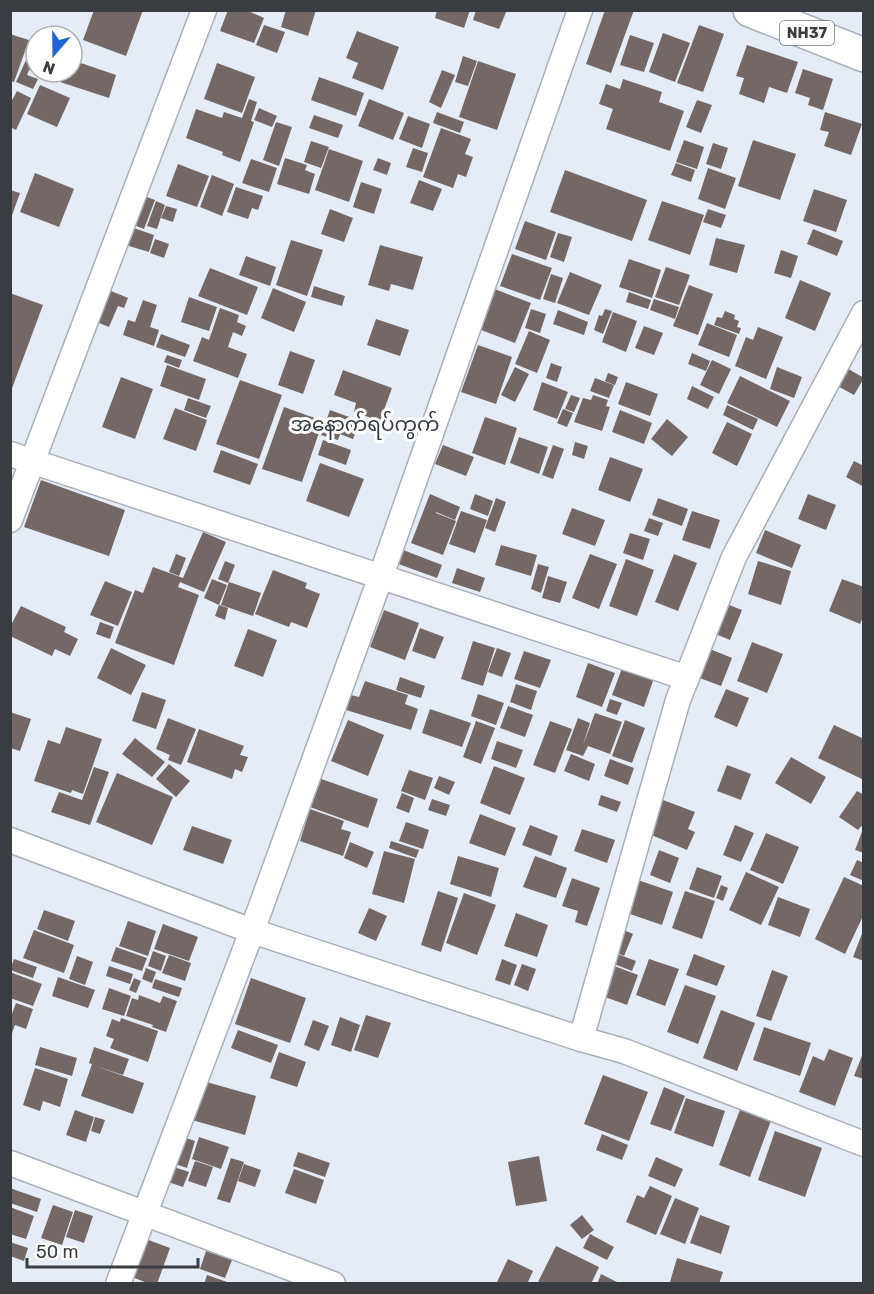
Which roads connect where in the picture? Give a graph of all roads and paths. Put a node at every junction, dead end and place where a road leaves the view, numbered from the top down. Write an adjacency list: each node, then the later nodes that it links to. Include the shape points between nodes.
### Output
1 (204, 10): 6 (street)
2 (580, 10): 8 (street)
3 (750, 10): 4 (highway, NH37)
4 (864, 55)
5 (864, 313): 9 (street, via 734,557)
6 (21, 458): 7 (street); 8 (street)
7 (10, 520)
8 (381, 576): 9 (street); 11 (street)
9 (687, 678): 12 (street)
10 (10, 840): 11 (street)
11 (252, 931): 12 (street); 15 (street)
12 (581, 1039): 13 (street, via 624,1051)
13 (864, 1144)
14 (10, 1163): 15 (street)
15 (145, 1213): 16 (street); 17 (street)
16 (118, 1284)
17 (333, 1284)

